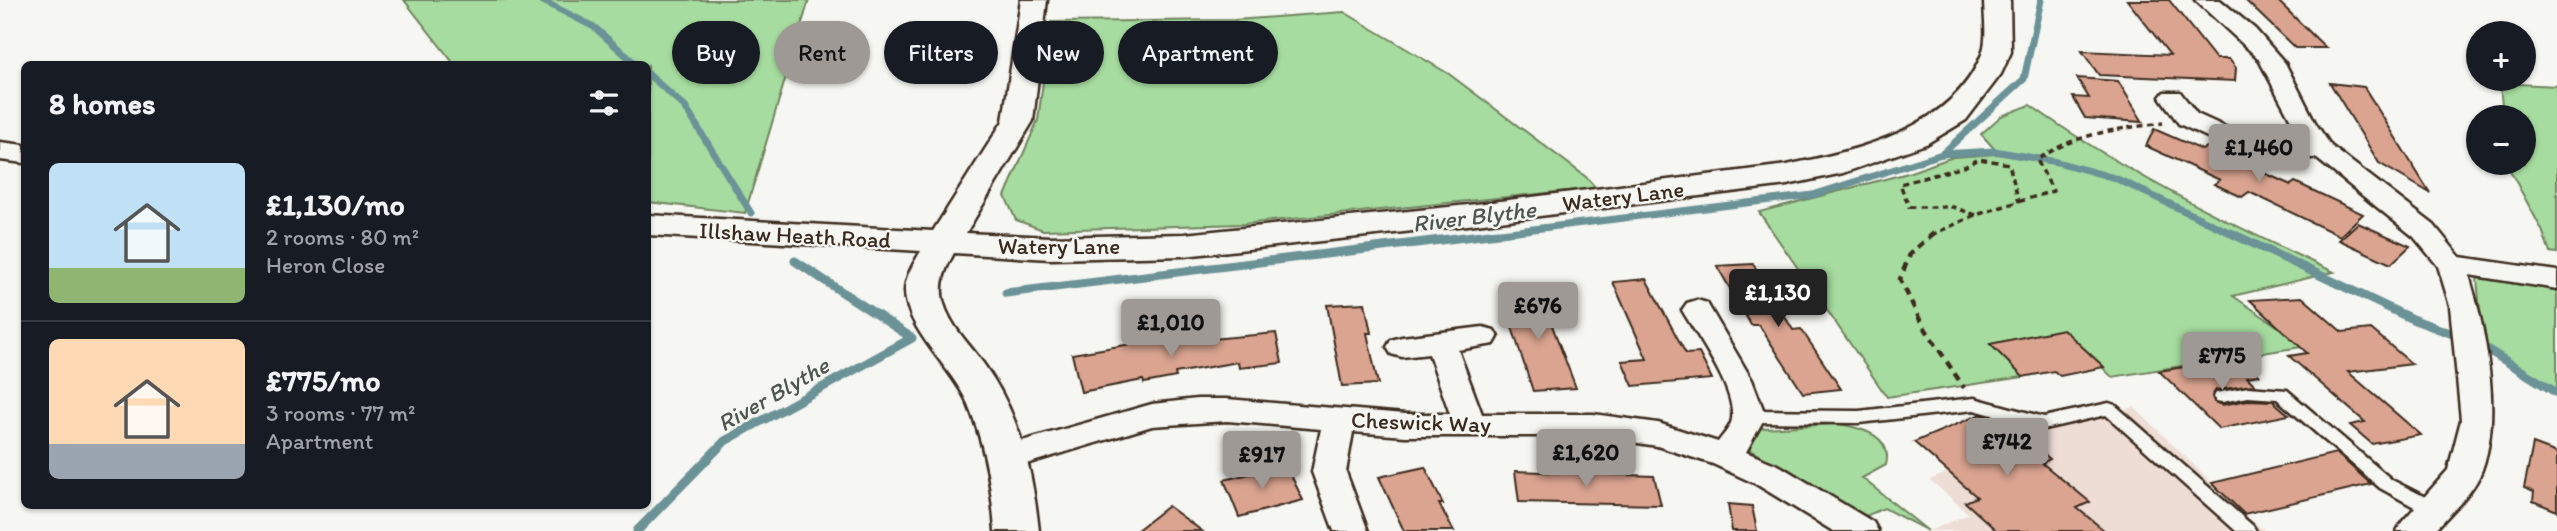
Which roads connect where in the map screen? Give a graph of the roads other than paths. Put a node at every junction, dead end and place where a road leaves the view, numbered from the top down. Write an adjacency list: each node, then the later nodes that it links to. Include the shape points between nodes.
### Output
1 (1034, 0): 9 (street, via 1019,119)
2 (1997, 0): 9 (street, Watery Lane, via 1997,51 1986,74 1955,114 1914,137 1832,165 1787,175 1574,202 1184,245 1050,248)
3 (2206, 0): 6 (street, via 2262,49)
4 (2172, 97): 6 (street, via 2188,119 2238,142 2276,150)
5 (0, 151): 7 (street)
6 (2322, 151): 10 (street, via 2424,231)
7 (21, 154)
8 (651, 225): 9 (street, Illshaw Heath Road)
9 (943, 244): 21 (street, via 925,275 925,299 941,332 977,384)
10 (2451, 264): 11 (street); 22 (street, via 2464,306 2477,420 2463,475)
11 (2557, 280)
12 (1697, 310): 17 (street, via 1728,364)
13 (1483, 337): 14 (street)
14 (1441, 344): 15 (street); 19 (street)
15 (1402, 347)
16 (2222, 397): 22 (lane, via 2248,392 2281,394)
17 (1748, 415): 20 (street); 26 (lane, via 1859,417 1975,404 2043,423 2109,408)
18 (1339, 420): 19 (street, Cheswick Way); 21 (street, Cheswick Way, via 1227,410 1152,415); 24 (street, via 1329,472)
19 (1469, 425): 20 (street, Cheswick Way, via 1631,429)
20 (1725, 456): 25 (street, Cheswick Way, via 1778,480)
21 (1006, 458): 23 (street)
22 (2423, 520)
23 (1017, 531)
24 (1351, 531)
25 (1861, 531)
26 (2247, 531)

